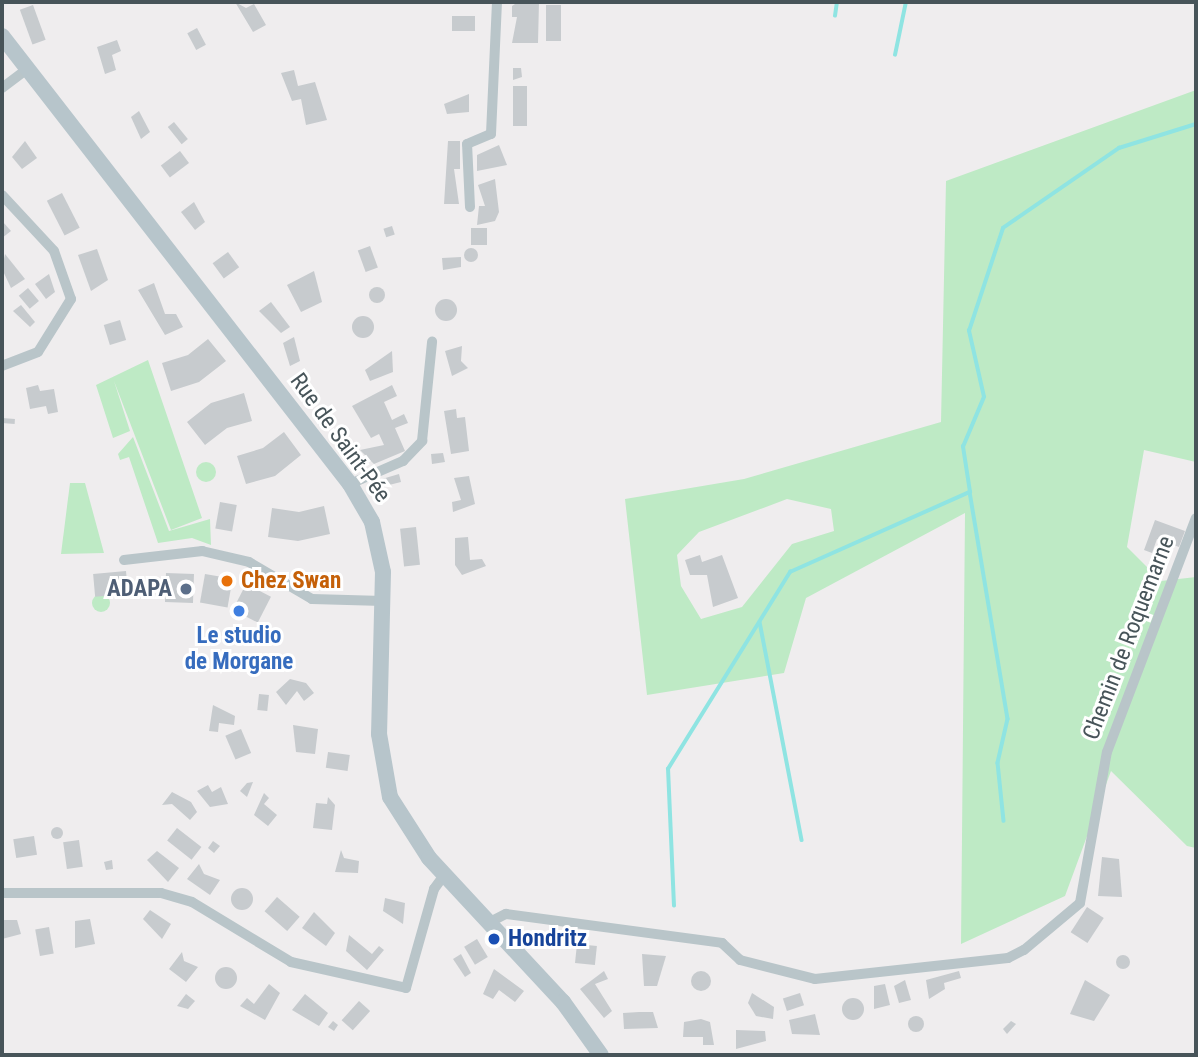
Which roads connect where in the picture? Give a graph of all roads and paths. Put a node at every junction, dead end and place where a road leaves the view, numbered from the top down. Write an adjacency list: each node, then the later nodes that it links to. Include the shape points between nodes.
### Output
1 (496, 2): 6 (street, via 491,134 467,144)
2 (2, 36): 3 (main road, Rue de Saint-Pée)
3 (29, 68): 4 (street); 9 (main road, Rue de Saint-Pée)
4 (2, 88)
5 (2, 195): 8 (street, via 54,251 71,299 38,352)
6 (470, 207)
7 (432, 342): 9 (street, via 422,441 403,461)
8 (2, 366)
9 (350, 484): 12 (main road, Rue de Saint-Pée, via 379,546)
10 (1196, 519): 15 (street, Chemin de Roquemarne, via 1107,752 1080,903 1024,950 1008,958 815,979 740,960 722,943 506,914)
11 (124, 560): 12 (street, via 202,551 249,562 312,598)
12 (383, 601): 13 (main road, Rue de Saint-Pée, via 384,780 402,822)
13 (444, 875): 14 (street, via 433,889 406,988 291,962 191,902 161,892); 15 (main road, Rue de Saint-Pée)
14 (2, 893)
15 (489, 922): 16 (main road, Rue de Saint-Pée, via 540,976)
16 (601, 1055)

